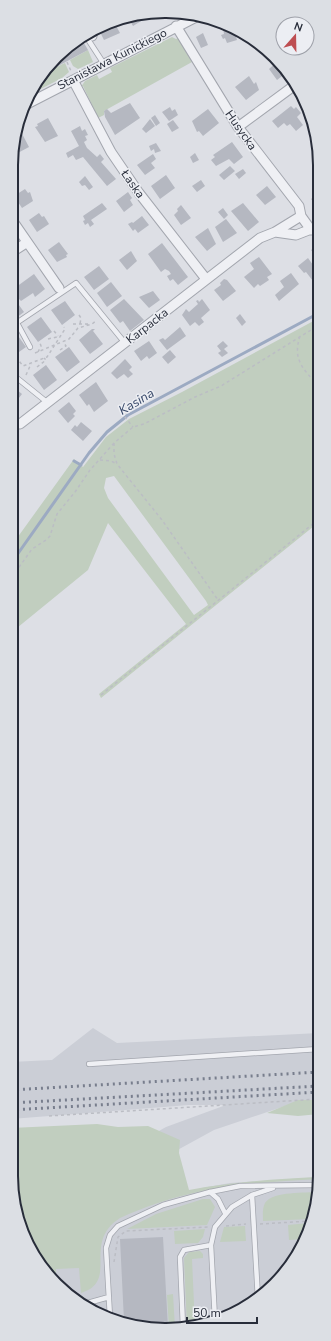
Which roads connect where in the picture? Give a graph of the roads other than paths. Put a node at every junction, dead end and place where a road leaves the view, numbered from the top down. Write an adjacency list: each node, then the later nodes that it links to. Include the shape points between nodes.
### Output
1 (189, 20): 2 (street, Stanisława Kunickiego)
2 (176, 26): 4 (street, Stanisława Kunickiego); 8 (street, Husycka)
3 (92, 38): 4 (lane)
4 (104, 64): 5 (street, Stanisława Kunickiego)
5 (73, 80): 7 (street, Stanisława Kunickiego); 16 (street, Łaska, via 119,164)
6 (291, 88): 8 (street)
7 (33, 101)
8 (238, 127): 9 (street, Husycka, via 298,206)
9 (301, 216): 10 (street, Husycka); 13 (street, Karpacka)
10 (313, 226)
11 (18, 229): 14 (street)
12 (313, 229): 13 (street, via 296,234)
13 (275, 232): 16 (street, Karpacka, via 260,238)
14 (26, 242): 15 (street); 17 (street)
15 (18, 248)
16 (206, 279): 20 (street, Karpacka)
17 (60, 290): 18 (lane); 20 (lane, via 76,283)
18 (18, 322)
19 (18, 325): 21 (lane)
20 (125, 343): 23 (street, Karpacka)
21 (30, 347)
22 (18, 379): 23 (lane)
23 (48, 403): 24 (street, Karpacka)
24 (20, 424)
25 (313, 1049): 26 (lane)
26 (88, 1064)
27 (313, 1185): 28 (lane)
28 (280, 1186): 29 (lane, via 240,1186); 30 (lane)
29 (210, 1192): 31 (lane); 34 (lane, via 163,1205 134,1217 114,1230 106,1248)
30 (252, 1195): 31 (lane); 33 (lane)
31 (225, 1213): 32 (lane, via 215,1227)
32 (211, 1245): 37 (lane); 38 (lane, via 184,1250 180,1257)
33 (258, 1291)
34 (109, 1297): 35 (lane); 36 (lane)
35 (91, 1302)
36 (110, 1312)
37 (215, 1314)
38 (183, 1322)

